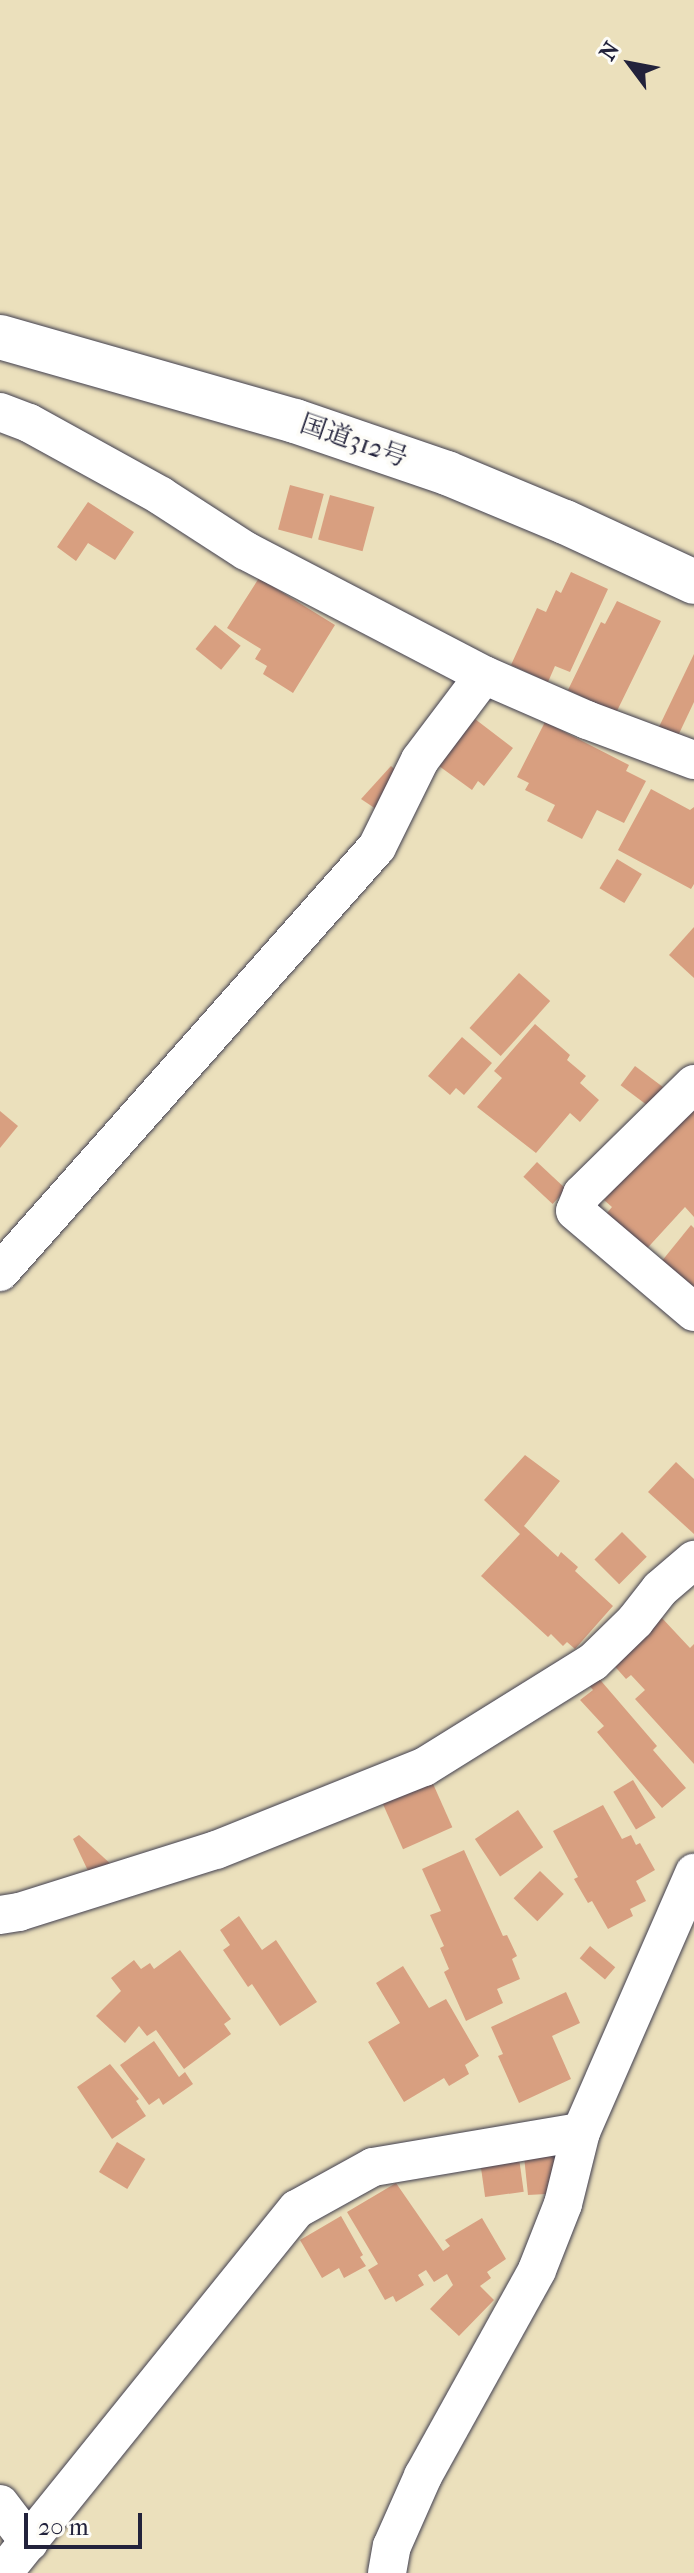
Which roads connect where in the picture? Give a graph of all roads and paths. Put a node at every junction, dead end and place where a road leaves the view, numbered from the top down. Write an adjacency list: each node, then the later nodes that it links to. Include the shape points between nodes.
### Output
1 (0, 337): 3 (highway, 国道312号, via 295,421 447,473)
2 (0, 412): 4 (street, via 161,496 246,551)
3 (694, 582)
4 (484, 675): 5 (street); 7 (street, via 420,760 377,847)
5 (694, 760)
6 (694, 1084): 8 (street, via 582,1194 575,1211)
7 (0, 1272)
8 (694, 1312)
9 (694, 1560): 11 (street, via 593,1662 424,1767 216,1850)
10 (694, 1873): 12 (street)
11 (0, 1915)
12 (581, 2132): 14 (street, via 373,2167 297,2209); 16 (street, via 563,2204 537,2270 423,2476 392,2546)
13 (0, 2504): 14 (street)
14 (29, 2542): 15 (street)
15 (3, 2573)
16 (387, 2573)

